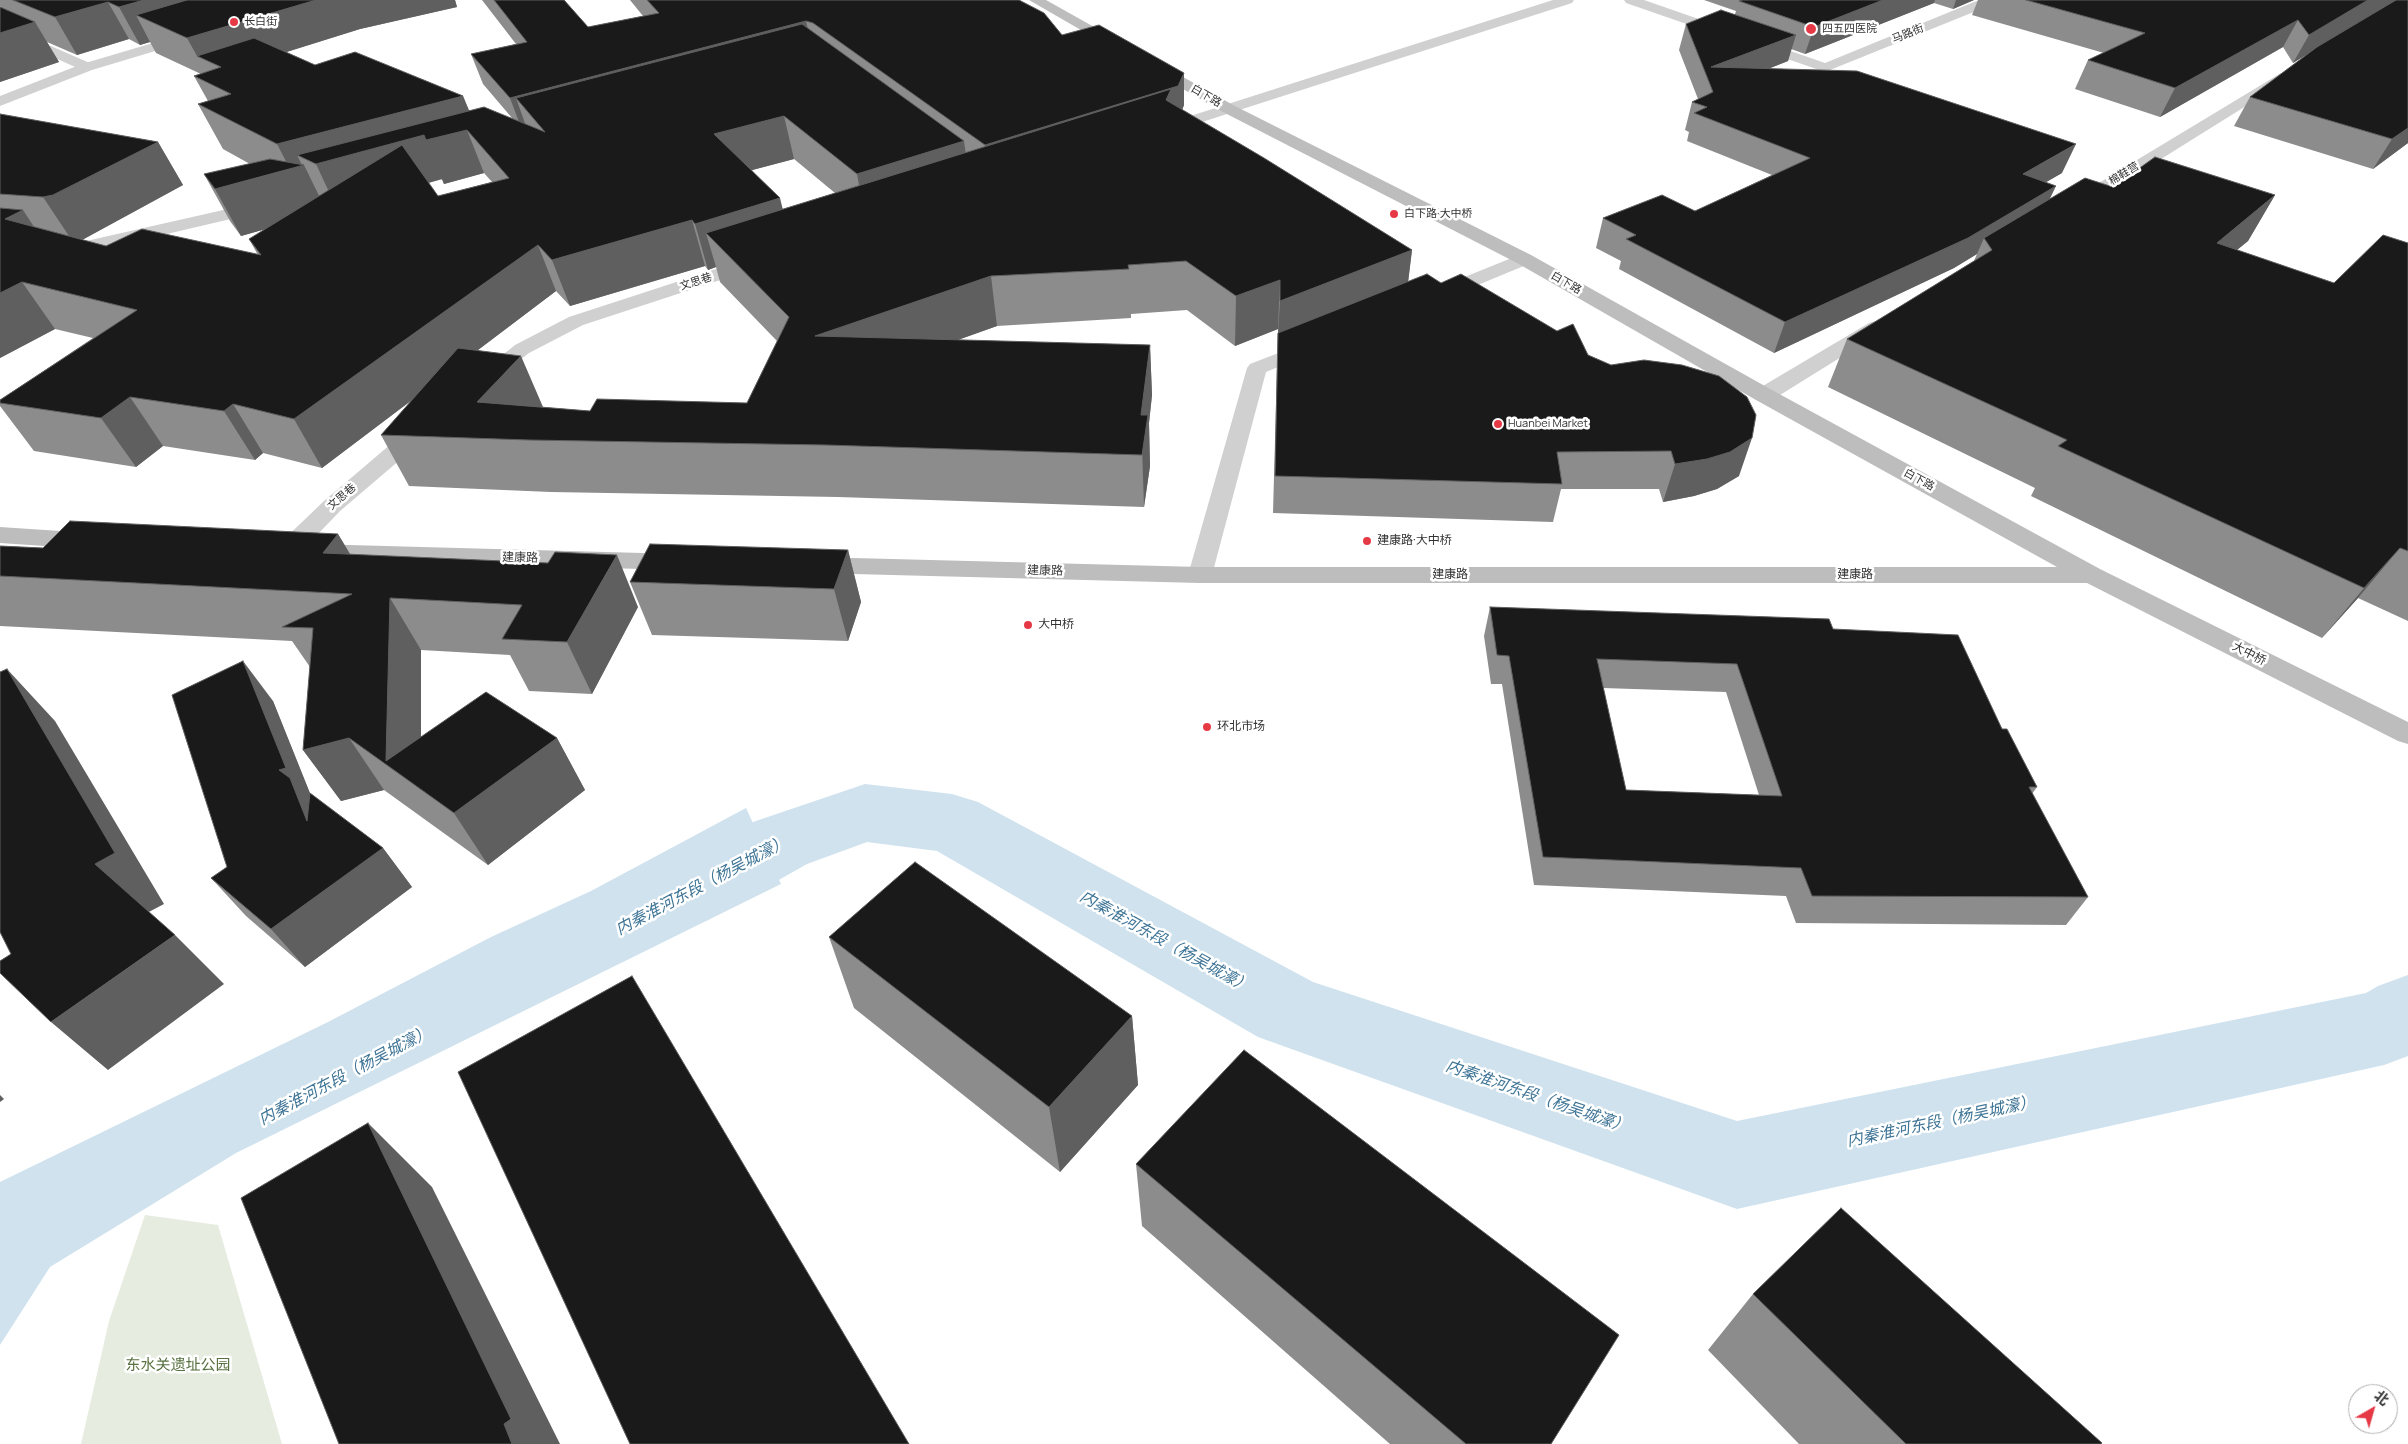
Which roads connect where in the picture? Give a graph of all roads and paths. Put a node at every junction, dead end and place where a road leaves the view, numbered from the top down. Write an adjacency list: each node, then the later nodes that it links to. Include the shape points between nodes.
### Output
1 (13, 0): 7 (street, via 1,16 6,31)
2 (1036, 0): 10 (main road, 白下路)
3 (1567, 0): 10 (street)
4 (1631, 0): 5 (street, 马路街, via 1824,68)
5 (1991, 0)
6 (206, 32): 7 (street)
7 (87, 68): 9 (street)
8 (2298, 68): 13 (street, 棉鞋营)
9 (0, 101)
10 (1227, 108): 11 (street); 16 (main road, 白下路)
11 (1144, 136)
12 (275, 203): 14 (street, via 73,250)
13 (2060, 214)
14 (0, 243)
15 (774, 256): 20 (street, 文思巷, via 576,321 506,359)
16 (1524, 259): 17 (street); 21 (main road, 白下路)
17 (1423, 301)
18 (1891, 317): 21 (street)
19 (1330, 338): 28 (street, via 1257,368)
20 (468, 391)
21 (1764, 395): 29 (main road, 白下路)
22 (438, 416): 25 (street, 文思巷)
23 (0, 535): 24 (main road)
24 (109, 542)
25 (276, 551): 26 (main road, 建康路)
26 (703, 562)
27 (793, 565): 28 (main road, 建康路)
28 (1200, 575): 29 (main road, 建康路)
29 (2091, 575): 30 (main road, 大中桥)
30 (2408, 734)

